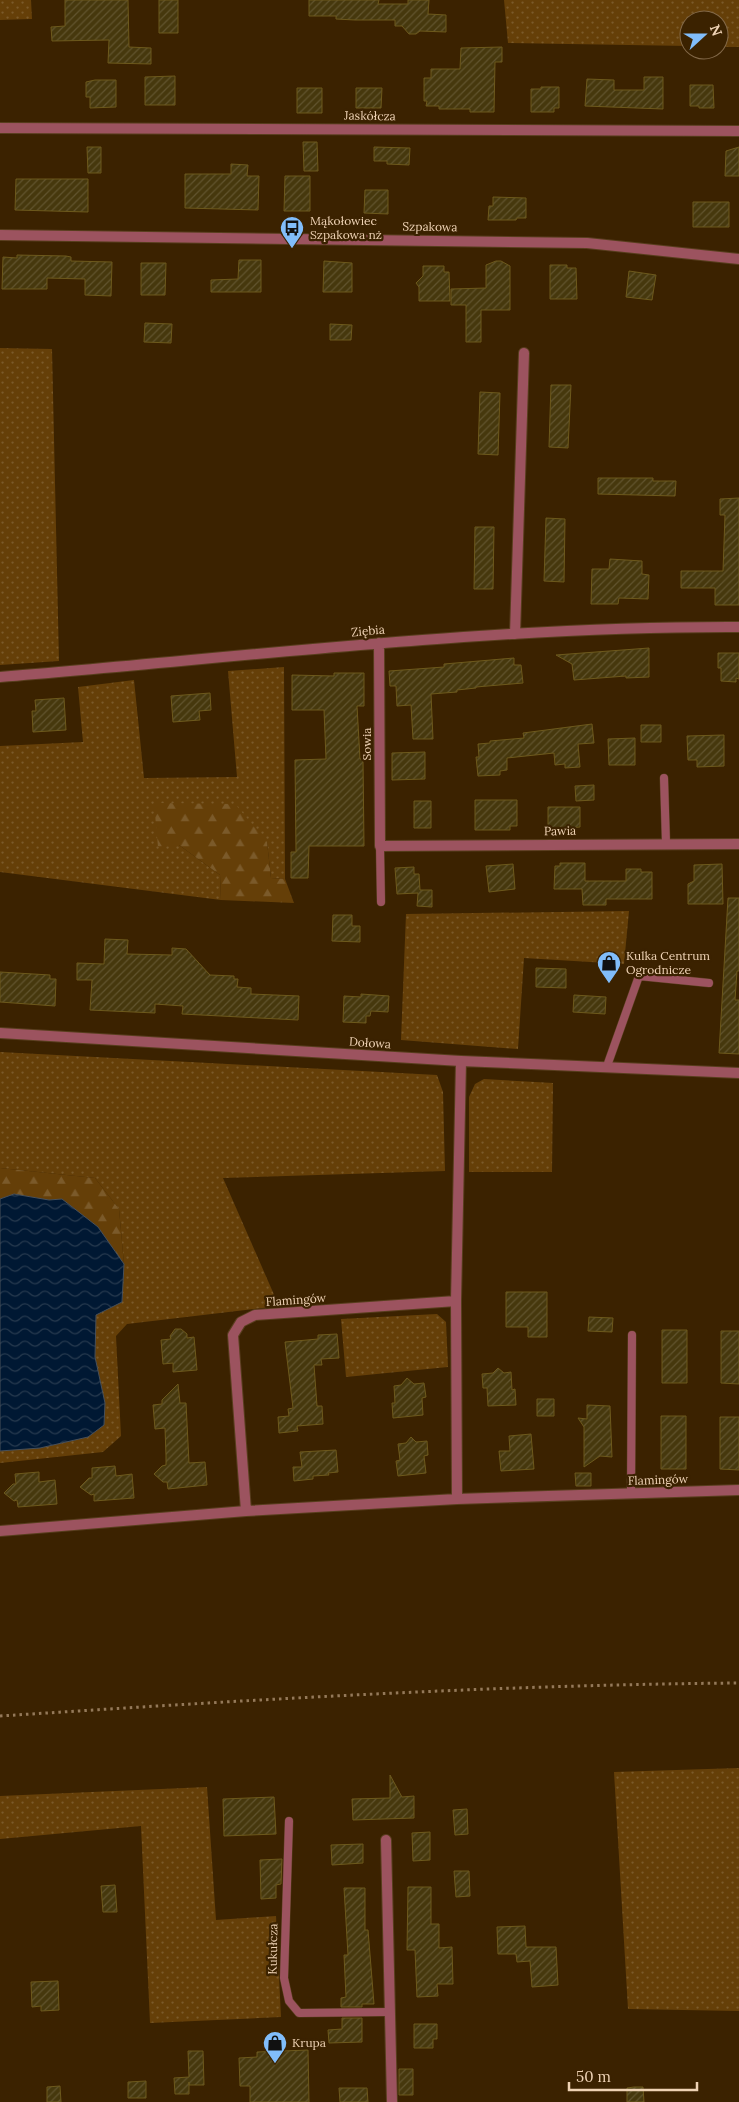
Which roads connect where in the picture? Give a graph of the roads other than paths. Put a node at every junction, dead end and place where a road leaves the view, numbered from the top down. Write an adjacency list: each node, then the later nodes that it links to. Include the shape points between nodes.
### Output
1 (0, 128): 2 (street, Jaskółcza)
2 (739, 131)
3 (0, 235): 4 (street, Szpakowa, via 587,243)
4 (739, 259)
5 (524, 353): 7 (street)
6 (739, 627): 7 (street, Ziębia)
7 (515, 634): 8 (street, Ziębia)
8 (379, 643): 9 (street, Ziębia); 13 (street, Sowia)
9 (0, 677)
10 (664, 778): 11 (lane)
11 (666, 843): 12 (street, Pawia); 13 (street, Pawia)
12 (739, 844)
13 (380, 846): 14 (lane)
14 (381, 902)
15 (709, 983): 18 (lane, via 639,976)
16 (0, 1033): 17 (street, Dołowa)
17 (461, 1061): 18 (street, Dołowa); 20 (street)
18 (607, 1066): 19 (street, Dołowa)
19 (739, 1073)
20 (456, 1301): 24 (street); 25 (street, Flamingów, via 255,1315 241,1322 233,1335)
21 (632, 1335): 23 (lane)
22 (739, 1490): 23 (street, Flamingów)
23 (631, 1494): 24 (street, Flamingów)
24 (457, 1499): 25 (street, Flamingów)
25 (246, 1511): 26 (street, Flamingów)
26 (0, 1531)
27 (289, 1821): 29 (lane, Kukułcza, via 284,1978 289,2001 299,2013)
28 (386, 1840): 29 (street)
29 (388, 2012): 30 (street)
30 (392, 2102)

